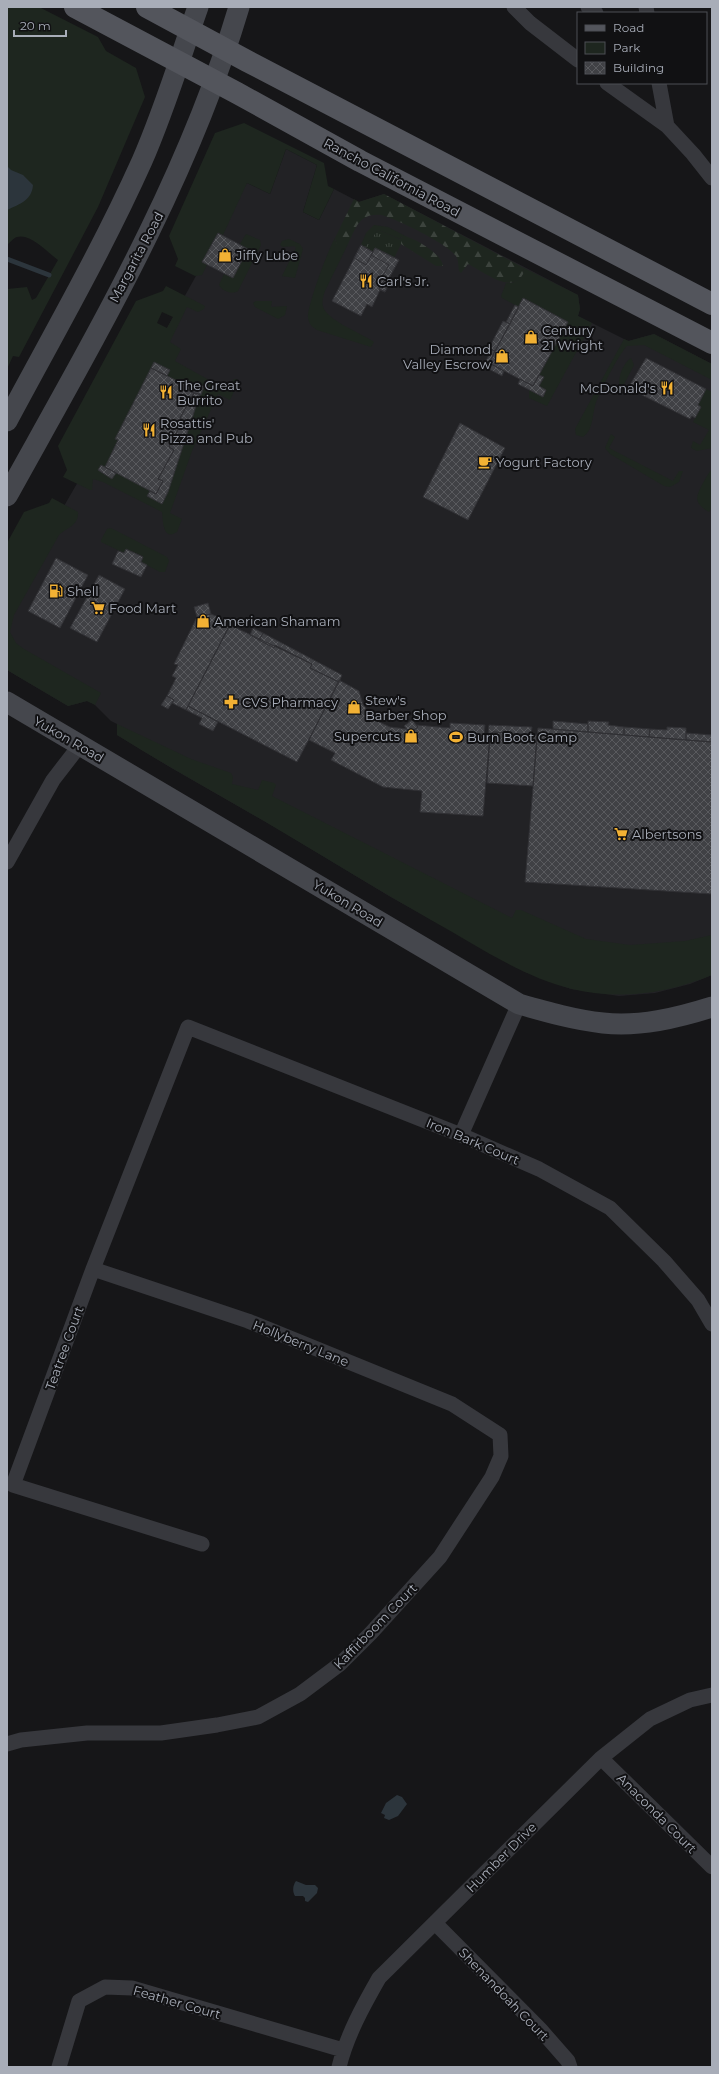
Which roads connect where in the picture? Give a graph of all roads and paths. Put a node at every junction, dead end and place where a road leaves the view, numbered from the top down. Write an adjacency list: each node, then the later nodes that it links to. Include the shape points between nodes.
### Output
1 (75, 7): 9 (main road, Rancho California Road)
2 (147, 7): 6 (main road)
3 (198, 7): 6 (main road)
4 (239, 7): 7 (main road, Margarita Road)
5 (514, 7): 8 (street, via 530,23)
6 (190, 30): 7 (main road); 9 (main road)
7 (225, 50): 10 (main road, Margarita Road); 15 (main road)
8 (577, 59)
9 (179, 62): 10 (main road, Rancho California Road); 17 (main road, via 142,159 118,213)
10 (214, 81): 16 (main road, Rancho California Road, via 360,161); 18 (main road, Margarita Road, via 181,168 151,230)
11 (608, 84): 13 (street)
12 (659, 84): 13 (street)
13 (667, 126): 14 (street)
14 (712, 178)
15 (712, 304)
16 (712, 343)
17 (7, 422)
18 (7, 496)
19 (7, 702): 20 (main road, Yukon Road)
20 (80, 745): 21 (street, via 53,780); 22 (main road, Yukon Road)
21 (7, 862)
22 (519, 1004): 23 (main road, Yukon Road, via 570,1018 605,1023 645,1023); 25 (street)
23 (712, 1007)
24 (188, 1027): 25 (street, Iron Bark Court); 26 (street, Teatree Court)
25 (461, 1135): 27 (street, Iron Bark Court, via 539,1169 610,1208 664,1261 698,1300)
26 (93, 1269): 28 (street, Hollyberry Lane, via 248,1321 444,1401); 29 (street, Teatree Court, via 13,1485)
27 (712, 1324)
28 (500, 1435): 31 (street, Kaffirboom Court, via 501,1456 492,1477 440,1557 340,1664 300,1694 258,1717 217,1725 161,1733 88,1733 21,1740)
29 (202, 1544)
30 (712, 1695): 32 (street, Humber Drive, via 690,1700 650,1719)
31 (7, 1744)
32 (601, 1758): 33 (street, Anaconda Court); 34 (street, Humber Drive)
33 (712, 1867)
34 (434, 1924): 35 (street, Humber Drive, via 379,1978); 38 (street, Shenandoah Court, via 540,2029 568,2061)
35 (343, 2050): 36 (street, Feather Court, via 132,1988 105,1987 79,2001); 37 (street, Humber Drive)
36 (58, 2067)
37 (339, 2067)
38 (570, 2067)

